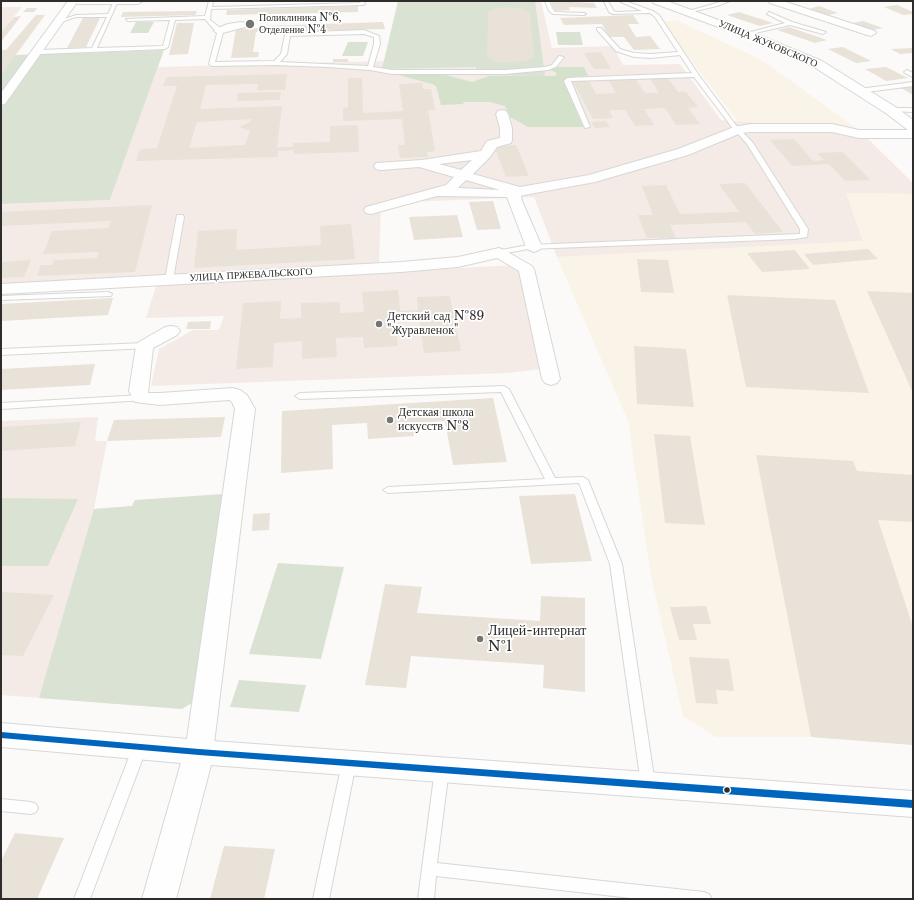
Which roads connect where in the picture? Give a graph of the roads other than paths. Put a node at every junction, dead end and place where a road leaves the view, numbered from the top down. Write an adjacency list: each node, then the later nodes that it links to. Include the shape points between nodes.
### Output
1 (102, 1): 2 (street); 12 (street)
2 (116, 1): 3 (street); 19 (lane)
3 (138, 1)
4 (211, 1): 14 (lane)
5 (362, 1): 14 (lane, via 363,4)
6 (547, 1): 18 (lane, via 551,12)
7 (606, 1): 15 (lane, via 615,13)
8 (621, 1): 15 (lane)
9 (657, 1): 16 (street, УЛИЦА ЖУКОВСКОГО)
10 (716, 1): 13 (lane)
11 (773, 1): 29 (street)
12 (74, 2): 23 (street)
13 (726, 2): 16 (lane)
14 (210, 8): 20 (lane)
15 (651, 12): 33 (lane, via 657,16)
16 (687, 12): 30 (street, УЛИЦА ЖУКОВСКОГО)
17 (769, 13): 24 (lane)
18 (584, 14)
19 (110, 15): 23 (lane, via 76,16); 31 (lane)
20 (208, 17): 21 (lane); 27 (lane)
21 (173, 18): 22 (lane); 31 (lane, via 165,47)
22 (128, 20)
23 (58, 22): 42 (street)
24 (790, 23): 28 (lane); 30 (lane)
25 (241, 25): 27 (street)
26 (599, 29): 33 (lane, via 618,50 634,55)
27 (218, 31): 35 (lane, via 219,37 212,64)
28 (823, 32)
29 (871, 33)
30 (749, 34): 41 (street, УЛИЦА ЖУКОВСКОГО, via 818,64)
31 (94, 50): 32 (lane)
32 (40, 52)
33 (682, 53): 38 (lane)
34 (561, 57): 36 (lane, via 554,66 532,70 392,72)
35 (276, 63): 36 (lane); 36 (lane, via 284,54 288,35 364,32 376,36 378,44)
36 (370, 68)
37 (907, 72): 39 (lane)
38 (696, 75): 46 (lane, via 569,79); 48 (lane)
39 (913, 75)
40 (913, 84): 41 (lane)
41 (859, 91): 43 (street, УЛИЦА ЖУКОВСКОГО)
42 (1, 101)
43 (890, 110): 44 (lane); 47 (street, УЛИЦА ЖУКОВСКОГО)
44 (913, 110)
45 (502, 114): 50 (street, via 506,140 492,144)
46 (587, 127)
47 (913, 127)
48 (738, 130): 49 (street, via 772,127 832,128 859,134); 54 (street, via 683,152 590,179); 58 (lane, via 750,143 804,229 804,235)
49 (913, 134)
50 (483, 156): 51 (street); 53 (street); 54 (street)
51 (420, 163): 52 (street); 53 (street)
52 (381, 166)
53 (464, 175): 54 (street); 55 (street, via 451,188)
54 (512, 190): 55 (street); 58 (street)
55 (436, 192): 56 (street)
56 (371, 210)
57 (180, 218): 60 (lane)
58 (534, 247): 59 (lane)
59 (499, 253): 60 (street, УЛИЦА ПРЖЕВАЛЬСКОГО, via 458,262 401,267); 67 (street, via 526,269)
60 (169, 279): 61 (street, УЛИЦА ПРЖЕВАЛЬСКОГО)
61 (1, 288)
62 (108, 294): 63 (lane)
63 (1, 298)
64 (171, 331): 65 (street)
65 (145, 346): 66 (lane); 69 (street, via 138,391)
66 (1, 352)
67 (552, 379)
68 (300, 396): 71 (lane, via 504,390)
69 (142, 398): 70 (lane); 75 (street, via 233,394 240,399 245,410)
70 (1, 406)
71 (552, 482): 72 (lane); 78 (lane, via 583,480 616,564)
72 (388, 490)
73 (1, 735): 74 (street)
74 (140, 747): 75 (street); 83 (lane)
75 (199, 752): 76 (street); 84 (street)
76 (349, 762): 77 (street); 85 (lane)
77 (442, 769): 78 (street); 82 (lane)
78 (648, 784): 79 (street)
79 (913, 804)
80 (1, 805): 81 (lane)
81 (31, 808)
82 (429, 869): 86 (lane); 87 (lane)
83 (82, 899)
84 (159, 899)
85 (321, 899)
86 (426, 899)
87 (704, 899)

